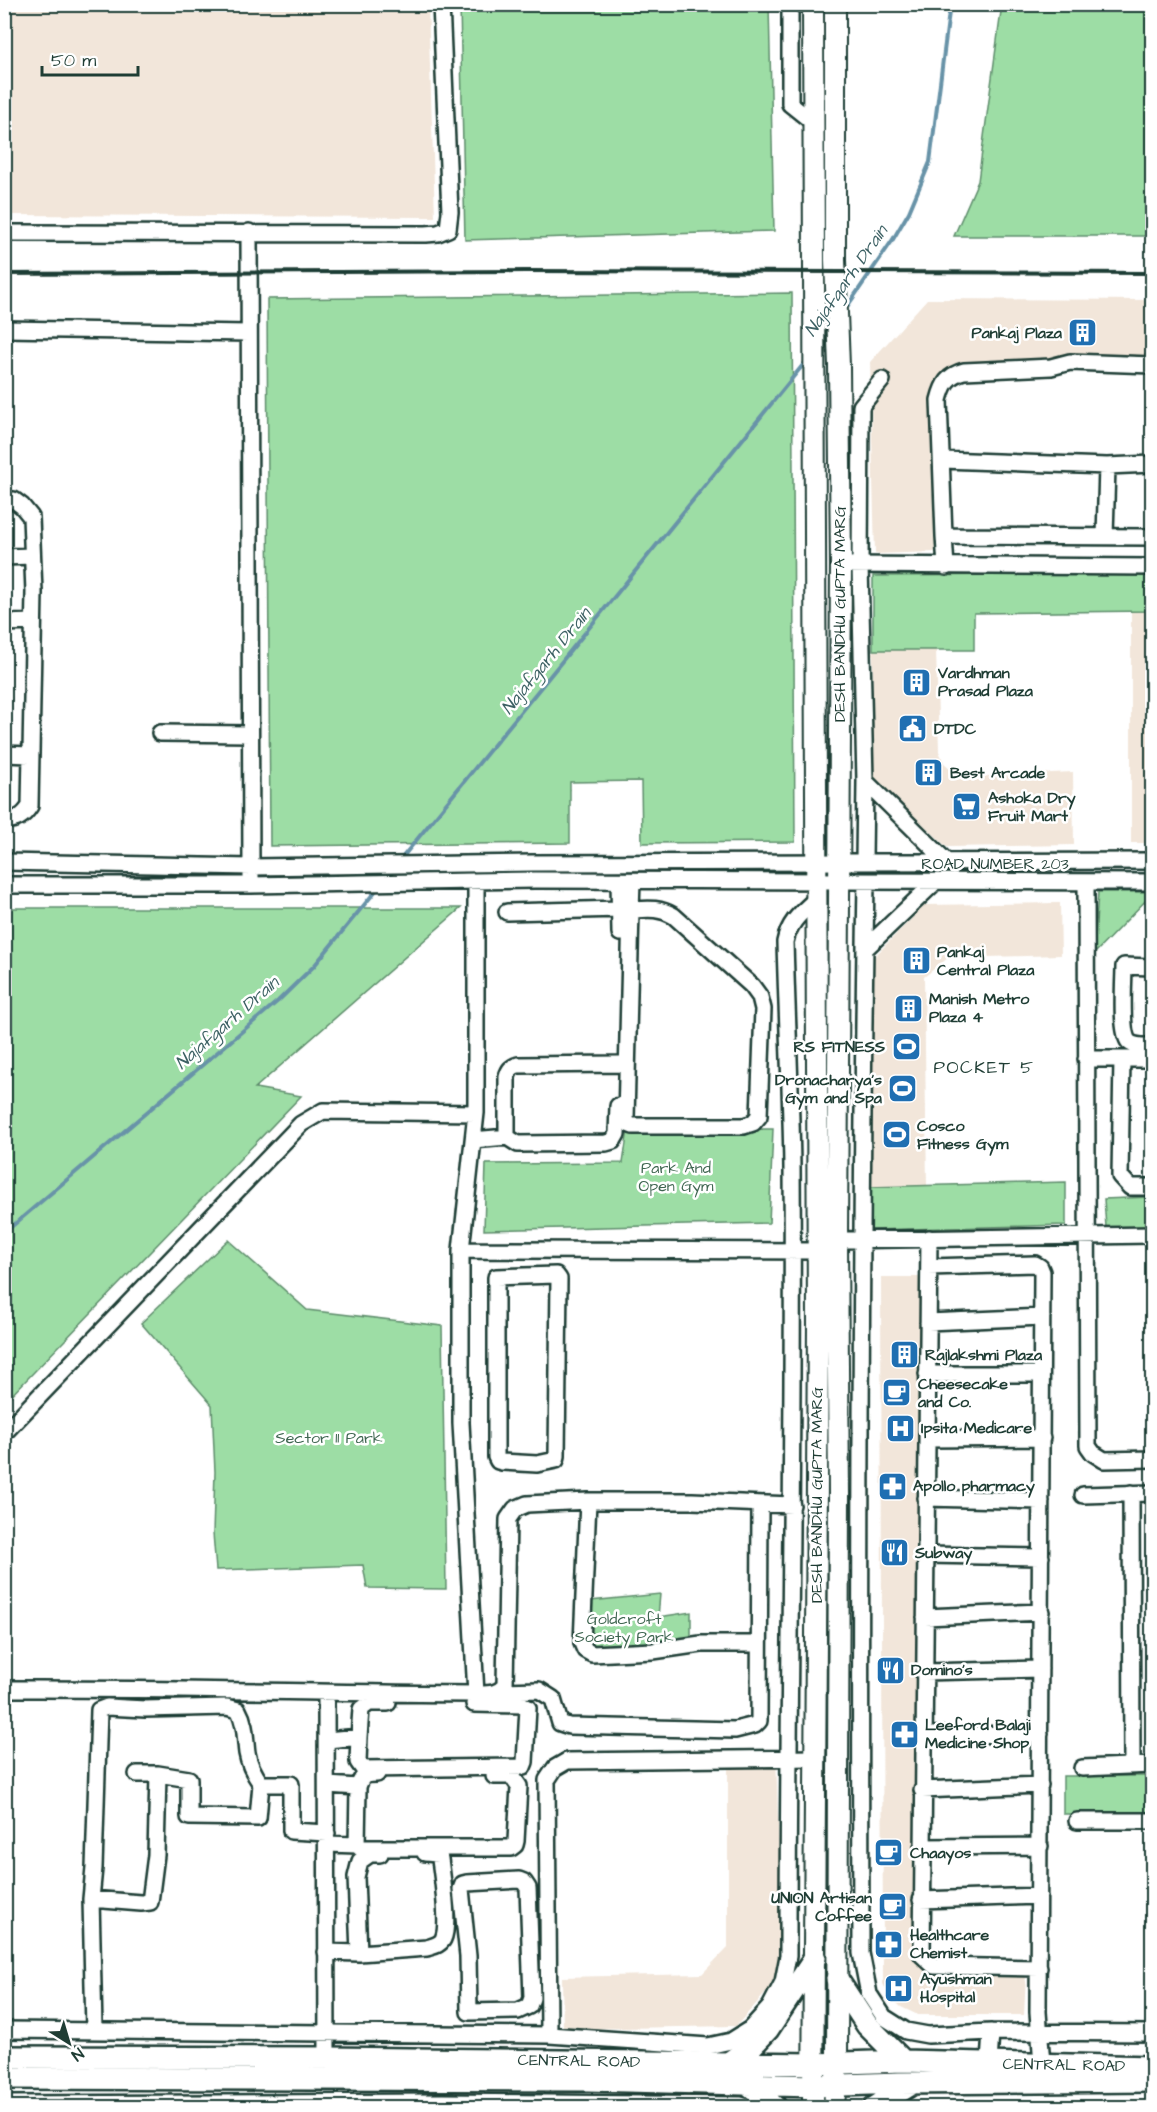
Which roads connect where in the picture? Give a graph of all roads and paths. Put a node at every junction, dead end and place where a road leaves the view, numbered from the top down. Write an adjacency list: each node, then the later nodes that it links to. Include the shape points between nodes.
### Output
1 (441, 4): 6 (street, via 448,229 426,234)
2 (790, 4): 5 (street, via 790,104)
3 (813, 4): 5 (street, DESH BANDHU GUPTA MARG)
4 (835, 4): 21 (street, DESH BANDHU GUPTA MARG, via 835,260)
5 (814, 124): 40 (street, DESH BANDHU GUPTA MARG)
6 (249, 232): 7 (street); 9 (street)
7 (4, 233)
8 (4, 329): 9 (street)
9 (248, 333): 27 (street)
10 (1152, 365): 12 (street, via 1070,362 1051,367 955,373 942,388 939,400)
11 (882, 380): 21 (street, via 861,406)
12 (943, 460): 14 (street); 16 (street)
13 (1152, 464): 14 (street)
14 (1107, 466): 17 (street)
15 (4, 500): 19 (street, via 14,500 31,517)
16 (945, 536): 17 (street); 22 (street)
17 (1105, 537): 18 (street)
18 (1152, 537)
19 (32, 556): 20 (street); 24 (street)
20 (4, 557)
21 (850, 566): 22 (street); 30 (street); 32 (street, DESH BANDHU GUPTA MARG)
22 (946, 567): 23 (street)
23 (1152, 567)
24 (33, 622): 25 (street); 29 (street)
25 (4, 623)
26 (160, 733): 27 (street)
27 (250, 734): 37 (street)
28 (4, 754): 29 (street)
29 (30, 755): 31 (street, via 30,806 15,820)
30 (865, 781): 33 (street); 34 (street)
31 (4, 821)
32 (838, 861): 33 (street, ROAD NUMBER 203); 40 (street, ROAD NUMBER 203); 41 (street, DESH BANDHU GUPTA MARG)
33 (864, 861): 34 (street, ROAD NUMBER 203)
34 (946, 861): 35 (street, ROAD NUMBER 203)
35 (1152, 861)
36 (4, 862): 37 (street)
37 (251, 867): 40 (street, via 446,864); 47 (street)
38 (476, 881): 39 (street); 47 (street); 57 (street)
39 (625, 881): 40 (street); 48 (street)
40 (816, 881): 41 (street, ROAD NUMBER 203); 68 (street, via 792,921 785,942); 69 (street, DESH BANDHU GUPTA MARG)
41 (838, 882): 42 (street, ROAD NUMBER 203); 65 (street, DESH BANDHU GUPTA MARG)
42 (866, 882): 43 (street, ROAD NUMBER 203); 50 (street)
43 (935, 882): 44 (street, ROAD NUMBER 203); 50 (street)
44 (1086, 882): 45 (street, ROAD NUMBER 203); 53 (street)
45 (1152, 882)
46 (4, 885): 47 (street)
47 (250, 885)
48 (625, 909): 48 (street, via 665,910 760,997 763,1009 759,1116 753,1123 628,1124); 49 (street); 56 (street)
49 (507, 912)
50 (865, 950): 64 (street)
51 (1152, 967): 52 (street, via 1124,966 1124,1033 1132,1044)
52 (1152, 1046)
53 (1086, 1059): 54 (street); 62 (street)
54 (1122, 1059): 55 (street); 60 (street, via 1120,1176 1130,1187)
55 (1152, 1059)
56 (620, 1064): 58 (street, via 512,1067 507,1077); 58 (street, via 614,1141 518,1144)
57 (476, 1113): 59 (street); 76 (street, via 323,1112 301,1124)
58 (507, 1137): 59 (street)
59 (473, 1140): 66 (street)
60 (1152, 1187)
61 (1152, 1235): 62 (street)
62 (1087, 1236): 63 (street); 79 (street, via 1088,1446 1104,1460)
63 (929, 1238): 64 (street); 70 (street)
64 (862, 1239): 65 (street); 133 (street, via 861,1953 869,1994 884,2018 906,2031 928,2035)
65 (837, 1240): 128 (street, DESH BANDHU GUPTA MARG)
66 (461, 1250): 67 (street); 98 (street, via 461,1423)
67 (499, 1250): 68 (street); 71 (street)
68 (792, 1251): 69 (street); 87 (street)
69 (818, 1251): 103 (street, DESH BANDHU GUPTA MARG)
70 (929, 1267): 72 (street, via 1035,1264 1042,1272); 73 (street)
71 (496, 1277): 71 (street, via 556,1275 560,1279 556,1460 537,1464 502,1462 496,1457)
72 (1042, 1317): 73 (street); 75 (street)
73 (928, 1322): 74 (street)
74 (927, 1374): 75 (street); 78 (street)
75 (1041, 1374): 77 (street)
76 (4, 1432)
77 (1042, 1438): 78 (street); 85 (street)
78 (927, 1439): 83 (street)
79 (1152, 1459)
80 (1131, 1493): 81 (street); 82 (street); 106 (street)
81 (1152, 1493)
82 (1083, 1494)
83 (926, 1498): 85 (street); 88 (street)
84 (588, 1501): 86 (street); 92 (street, via 582,1643 585,1650 608,1654 701,1644); 96 (street, via 527,1504 515,1509 508,1519 505,1685)
85 (1041, 1501): 89 (street)
86 (760, 1504): 87 (street); 92 (street)
87 (792, 1505): 104 (street)
88 (925, 1555): 89 (street); 91 (street)
89 (1041, 1557): 90 (street)
90 (1041, 1612): 91 (street); 93 (street)
91 (925, 1617): 94 (street)
92 (758, 1644): 96 (street, via 759,1721 735,1730 569,1726 560,1723 553,1700 539,1690)
93 (1040, 1669): 94 (street); 99 (street)
94 (924, 1672): 100 (street)
95 (4, 1689): 97 (street)
96 (501, 1691): 98 (street)
97 (326, 1693): 98 (street); 102 (street)
98 (476, 1694)
99 (1040, 1734): 100 (street); 112 (street)
100 (923, 1735): 114 (street)
101 (359, 1737): 101 (street, via 361,1709 369,1703 523,1705 529,1712 525,1762 519,1768 363,1769 358,1762); 102 (street)
102 (327, 1740): 111 (street)
103 (816, 1758): 104 (street); 126 (street, DESH BANDHU GUPTA MARG)
104 (788, 1760): 138 (street, via 788,1956 783,1982 770,2007 750,2029 731,2041 708,2046); 138 (street, via 567,1761 555,1768 547,1780)
105 (1152, 1765): 106 (street)
106 (1132, 1766): 107 (street)
107 (1082, 1768)
108 (137, 1774): 109 (street)
109 (158, 1774): 110 (street, via 189,1779 189,1817 258,1818); 122 (street, via 156,1855 150,1902)
110 (261, 1784): 117 (street, via 291,1784 291,1831); 122 (street, via 252,1771 244,1719 238,1710 99,1710)
111 (327, 1785): 113 (street); 117 (street)
112 (1040, 1785): 114 (street); 119 (street)
113 (358, 1787): 118 (street); 118 (street, via 367,1774 512,1776 519,1786 516,1840 511,1848 364,1850)
114 (922, 1790): 120 (street)
115 (1077, 1821): 116 (street)
116 (1152, 1821)
117 (327, 1838): 118 (street); 124 (street)
118 (357, 1845)
119 (1040, 1846): 120 (street); 121 (street)
120 (922, 1848): 123 (street)
121 (1039, 1896): 123 (street); 127 (street)
122 (91, 1899): 132 (street)
123 (921, 1900): 127 (street, via 922,1954 934,1966)
124 (326, 1952): 125 (street); 136 (street)
125 (359, 1953): 125 (street, via 427,1948 443,1939 445,1921 438,1854 370,1854 360,1860 356,1877)
126 (815, 1959): 142 (main road, via 768,2029); 145 (street, DESH BANDHU GUPTA MARG)
127 (1039, 1968): 134 (street)
128 (837, 1979): 141 (main road, via 867,2025); 143 (street, DESH BANDHU GUPTA MARG)
129 (469, 2012): 129 (street, via 518,2011 529,2006 532,1998 528,1888 524,1882 463,1884); 137 (street)
130 (4, 2030): 131 (street)
131 (21, 2030): 132 (street); 139 (street)
132 (94, 2030): 136 (street)
133 (991, 2032): 134 (street); 144 (street)
134 (1039, 2032): 135 (street); 146 (street)
135 (1152, 2033)
136 (328, 2034): 137 (street); 140 (street)
137 (470, 2035): 138 (street)
138 (549, 2035)
139 (10, 2057): 140 (main road, CENTRAL ROAD)
140 (327, 2058): 142 (main road, CENTRAL ROAD)
141 (903, 2061): 143 (main road, CENTRAL ROAD); 144 (main road, CENTRAL ROAD)
142 (728, 2063): 145 (main road, CENTRAL ROAD)
143 (837, 2063): 145 (main road, CENTRAL ROAD); 152 (street, DESH BANDHU GUPTA MARG)
144 (989, 2063): 146 (main road, CENTRAL ROAD)
145 (814, 2064): 153 (street, DESH BANDHU GUPTA MARG)
146 (1042, 2064): 147 (main road, CENTRAL ROAD)
147 (1152, 2067)
148 (4, 2078): 151 (main road, CENTRAL ROAD)
149 (1152, 2081): 150 (main road, CENTRAL ROAD)
150 (914, 2083): 152 (main road, CENTRAL ROAD); 161 (main road)
151 (747, 2084): 153 (main road, CENTRAL ROAD); 158 (main road)
152 (836, 2085): 153 (main road, CENTRAL ROAD); 160 (street, DESH BANDHU GUPTA MARG)
153 (814, 2086): 159 (street, DESH BANDHU GUPTA MARG)
154 (4, 2103): 156 (street)
155 (384, 2105): 156 (street); 157 (street)
156 (126, 2106)
157 (750, 2108)
158 (776, 2108)
159 (813, 2108)
160 (834, 2108)
161 (874, 2108)

